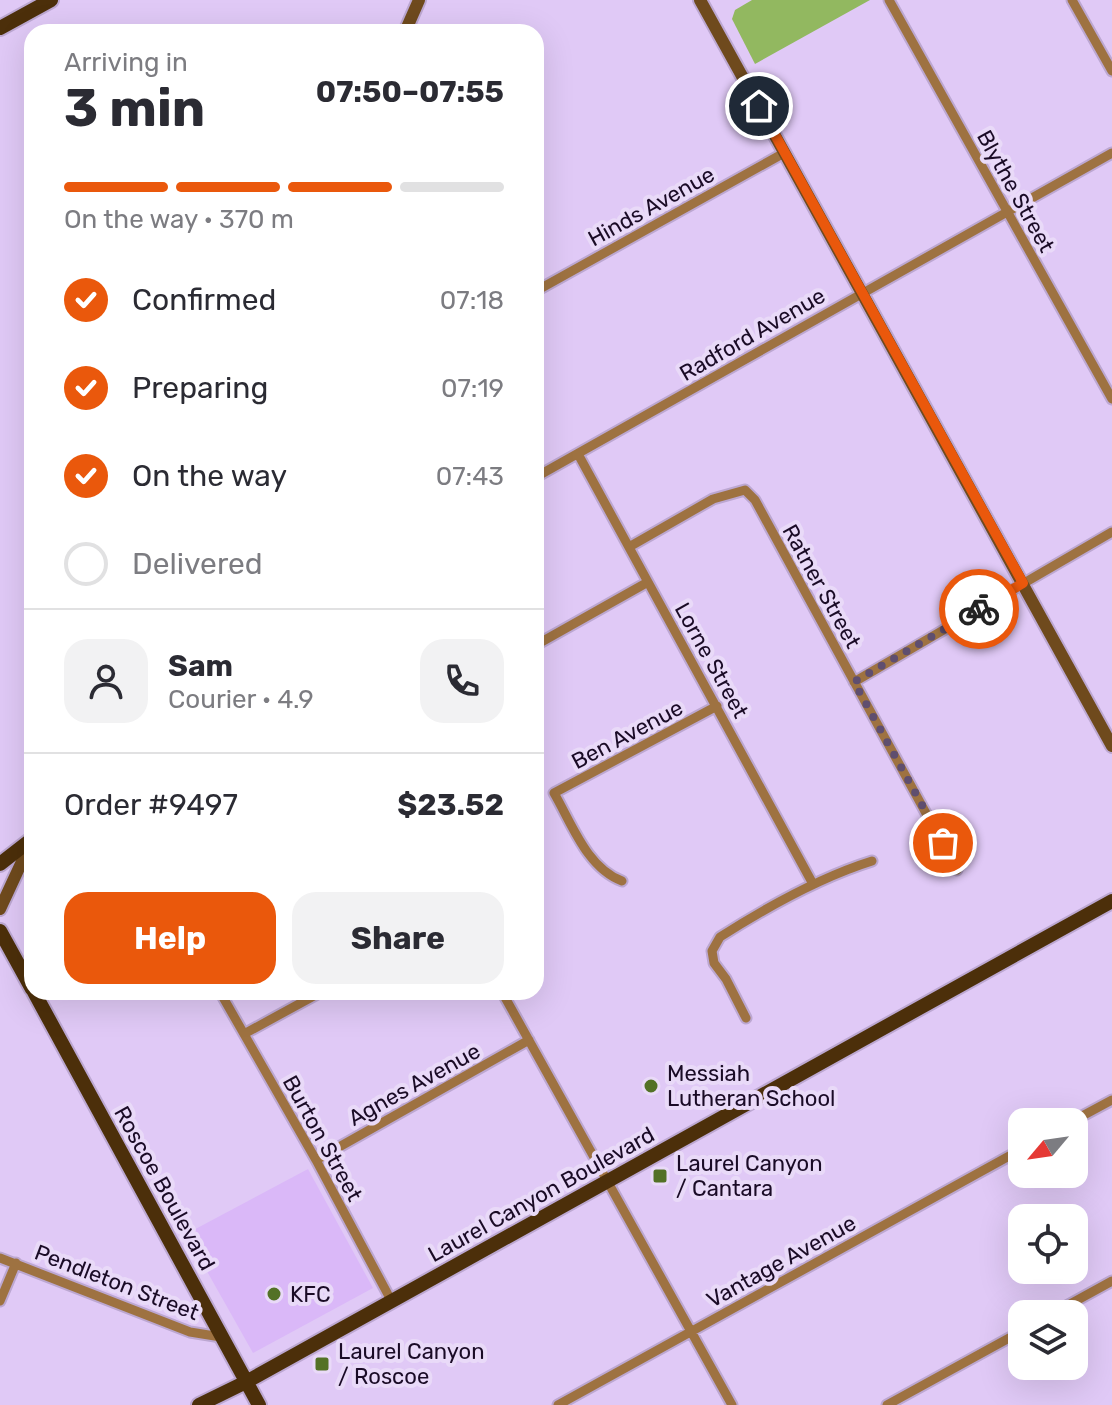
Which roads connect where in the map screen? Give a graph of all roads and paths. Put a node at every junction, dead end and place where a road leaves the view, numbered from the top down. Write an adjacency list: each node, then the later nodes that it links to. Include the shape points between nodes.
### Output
1 (51, 0): 8 (main road)
2 (419, 0): 7 (main road)
3 (716, 0): 6 (street)
4 (889, 0): 12 (street, Blythe Street)
5 (1072, 0): 9 (street)
6 (702, 3): 10 (main road)
7 (408, 24)
8 (0, 28)
9 (1112, 71)
10 (784, 153): 13 (street, Hinds Avenue); 14 (main road)
11 (1112, 153): 12 (street, Radford Avenue)
12 (1007, 213): 14 (street, Radford Avenue); 15 (street, Blythe Street)
13 (544, 287)
14 (862, 293): 16 (street, Radford Avenue); 21 (main road)
15 (1112, 399)
16 (578, 454): 17 (street, Radford Avenue); 19 (street, Lorne Street)
17 (544, 473)
18 (1112, 532): 21 (street)
19 (629, 547): 20 (street, Lorne Street); 23 (street, Ratner Street, via 713,499 745,490)
20 (648, 582): 22 (street); 24 (street, Lorne Street)
21 (1023, 583): 23 (street); 25 (main road)
22 (544, 640)
23 (854, 682): 30 (street, Ratner Street)
24 (717, 706): 31 (street, Ben Avenue, via 554,793 596,866); 32 (street, Lorne Street)
25 (1112, 746)
26 (24, 845): 29 (main road)
27 (24, 856): 34 (main road)
28 (872, 861): 32 (street)
29 (0, 864)
30 (957, 870)
31 (622, 881)
32 (813, 884): 41 (street, via 720,937 712,951)
33 (1112, 901): 48 (main road, Laurel Canyon Boulevard)
34 (0, 909)
35 (0, 931): 36 (main road, Roscoe Boulevard)
36 (24, 975)
37 (38, 1000): 56 (main road, Roscoe Boulevard)
38 (225, 1000): 42 (street, Burton Street)
39 (306, 1000): 42 (street)
40 (506, 1000): 43 (street)
41 (746, 1018)
42 (244, 1034): 47 (street, Burton Street)
43 (529, 1040): 47 (street, Agnes Avenue); 48 (street)
44 (1112, 1100): 45 (street)
45 (1088, 1113)
46 (1008, 1157): 55 (street, Vantage Avenue)
47 (316, 1160): 54 (street, Burton Street)
48 (608, 1183): 54 (main road, Laurel Canyon Boulevard); 55 (street)
49 (0, 1258): 50 (street, Pendleton Street)
50 (16, 1263): 53 (street); 56 (street, Pendleton Street, via 190,1332)
51 (1112, 1281): 52 (street)
52 (1077, 1300)
53 (0, 1301)
54 (392, 1302): 58 (main road, Laurel Canyon Boulevard)
55 (691, 1332): 61 (street, Vantage Avenue); 62 (street)
56 (221, 1337): 58 (main road, Roscoe Boulevard)
57 (1008, 1339): 63 (street)
58 (246, 1382): 59 (main road, Laurel Canyon Boulevard); 60 (main road, Roscoe Boulevard)
59 (199, 1405)
60 (259, 1405)
61 (558, 1405)
62 (732, 1405)
63 (887, 1405)

